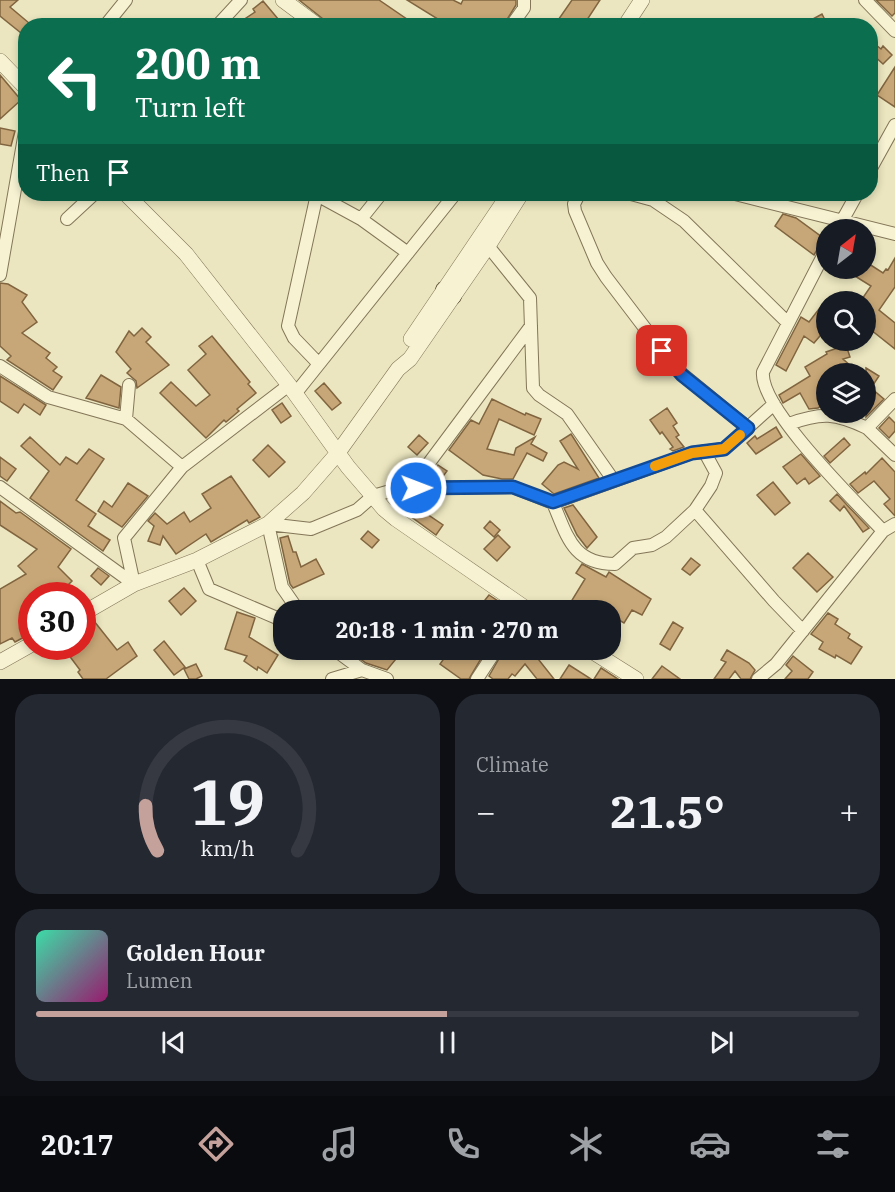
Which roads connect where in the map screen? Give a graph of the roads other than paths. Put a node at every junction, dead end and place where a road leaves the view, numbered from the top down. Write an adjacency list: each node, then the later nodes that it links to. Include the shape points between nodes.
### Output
1 (126, 0): 7 (street)
2 (241, 0): 8 (street)
3 (283, 0): 9 (street)
4 (524, 0): 10 (street)
5 (642, 0): 11 (street)
6 (865, 0): 12 (street)
7 (111, 18)
8 (224, 18)
9 (307, 18)
10 (517, 18)
11 (630, 18)
12 (895, 31)
13 (0, 61): 14 (street)
14 (18, 80)
15 (895, 125): 16 (street)
16 (878, 156)
17 (18, 172): 39 (street)
18 (86, 201): 30 (street)
19 (133, 201): 45 (street, via 186,254)
20 (315, 201): 42 (street, via 288,326)
21 (329, 201): 31 (street)
22 (375, 201): 31 (street)
23 (449, 201): 37 (street)
24 (505, 201): 36 (street)
25 (516, 201): 36 (street)
26 (576, 201): 50 (street, via 575,211 600,269 676,369)
27 (660, 201): 40 (street)
28 (759, 201): 32 (street)
29 (853, 201): 33 (street)
30 (67, 219)
31 (361, 219): 37 (street)
32 (820, 219)
33 (843, 219)
34 (876, 231): 35 (street)
35 (895, 234)
36 (483, 242): 41 (street, via 530,298); 53 (street, via 402,353 398,369)
37 (408, 253): 42 (street)
38 (816, 268): 40 (street)
39 (0, 275)
40 (787, 322): 47 (street, via 763,372 764,386)
41 (531, 326): 56 (street, via 533,388 564,411); 58 (street, via 423,471)
42 (319, 364): 45 (street)
43 (0, 366): 48 (street, via 48,397)
44 (129, 385): 48 (street)
45 (292, 389): 53 (street); 55 (street)
46 (895, 399): 51 (street)
47 (774, 404): 49 (street); 50 (street)
48 (126, 419): 55 (street)
49 (789, 424): 51 (street, via 823,414); 64 (street)
50 (748, 428): 52 (street, via 724,449)
51 (867, 428): 54 (street)
52 (704, 451): 56 (street); 61 (street, via 716,473)
53 (337, 454): 59 (street); 62 (street, via 303,493)
54 (895, 455)
55 (182, 467): 66 (street, via 124,538)
56 (614, 481): 60 (street)
57 (0, 487): 66 (street)
58 (416, 488): 59 (street); 60 (street, via 513,487)
59 (373, 496): 62 (street, via 357,510 311,529); 68 (street, via 396,519)
60 (553, 502): 61 (street, via 574,548 584,557 608,564 620,561 633,548 658,543)
61 (695, 510): 71 (street)
62 (268, 524): 65 (street); 67 (street, via 282,587)
63 (895, 524): 64 (street)
64 (883, 531): 71 (street)
65 (197, 560): 66 (street); 70 (street, via 208,589)
66 (134, 584): 69 (street)
67 (291, 600)
68 (511, 600)
69 (96, 606)
70 (273, 616)
71 (803, 631): 82 (street)
72 (18, 652): 76 (street)
73 (348, 660): 77 (street)
74 (489, 660): 80 (street)
75 (606, 660): 81 (street)
76 (0, 662)
77 (362, 670): 78 (street); 79 (street)
78 (332, 679)
79 (387, 679)
80 (477, 679)
81 (636, 679)
82 (759, 679)

